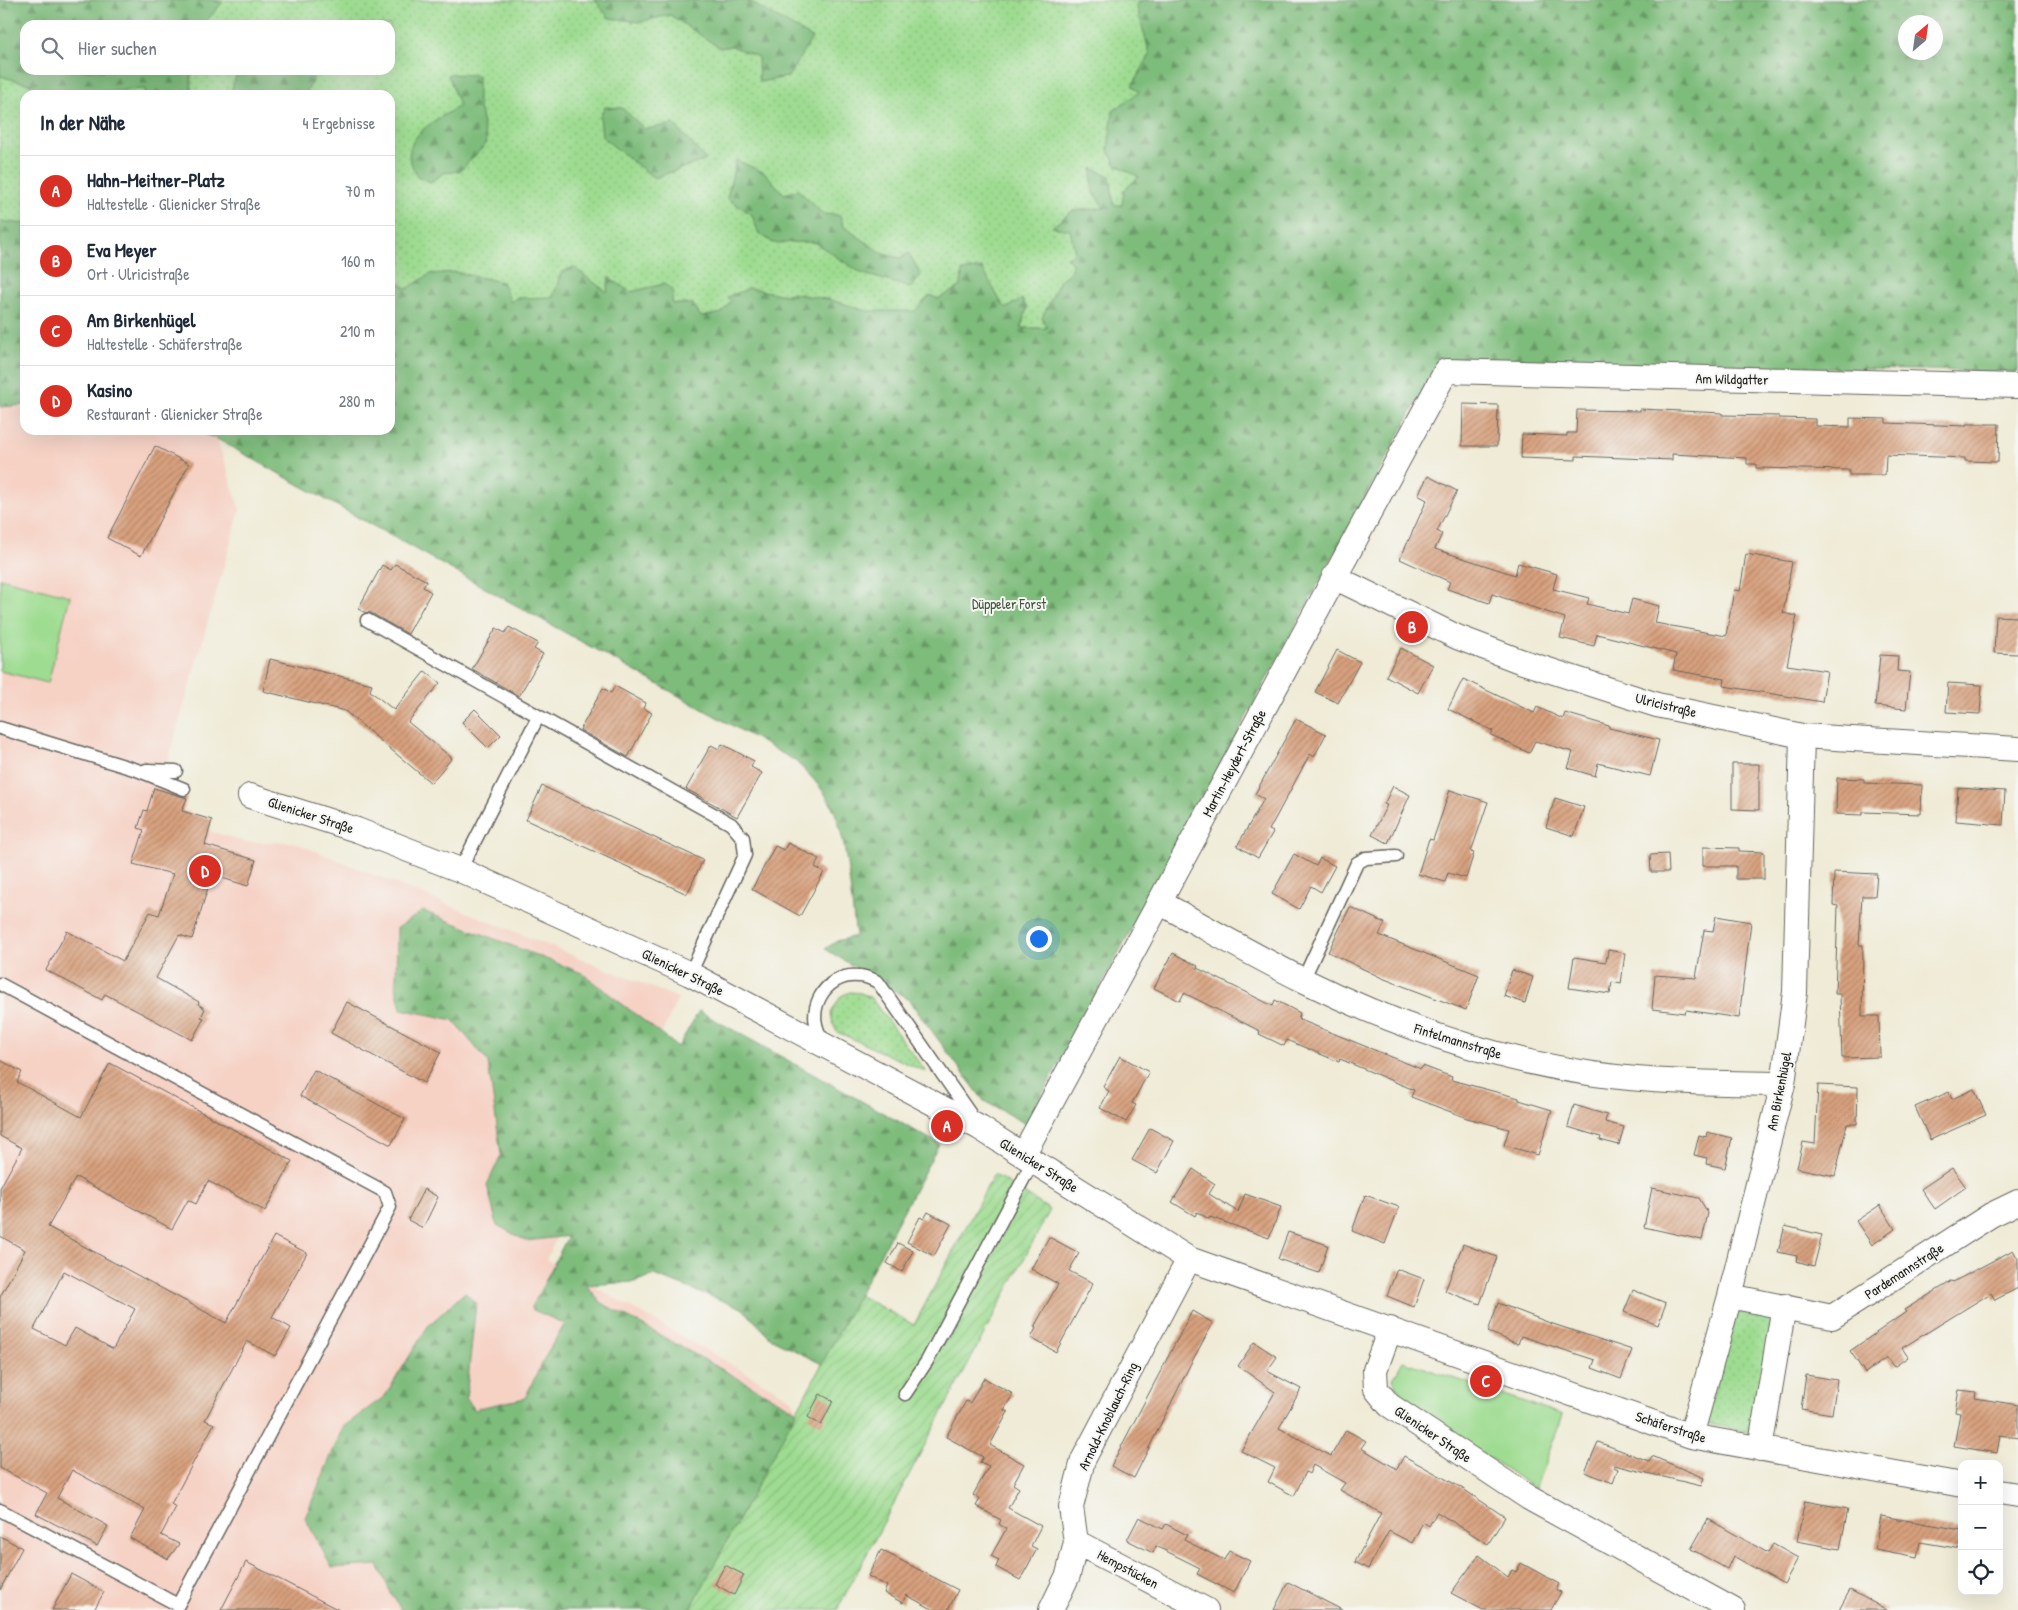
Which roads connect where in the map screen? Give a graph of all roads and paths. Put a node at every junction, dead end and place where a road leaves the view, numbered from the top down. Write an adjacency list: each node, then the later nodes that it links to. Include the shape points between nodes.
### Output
1 (1446, 371): 2 (street, Am Wildgatter); 3 (street, Martin-Heydert-Straße)
2 (2018, 386)
3 (1334, 577): 7 (street, Ulricistraße, via 1457,636 1520,661 1657,705); 15 (street, Martin-Heydert-Straße)
4 (367, 620): 5 (lane)
5 (538, 717): 14 (lane); 16 (lane, via 731,824 744,838 745,855)
6 (0, 728): 9 (lane)
7 (1802, 736): 8 (street, Ulricistraße); 20 (street, Am Birkenhügel, via 1795,992)
8 (2018, 749)
9 (137, 770): 10 (lane); 11 (lane)
10 (176, 771)
11 (184, 789)
12 (250, 796): 14 (street, Glienicker Straße, via 357,830)
13 (1396, 856): 17 (lane, via 1366,858 1357,864)
14 (460, 870): 16 (street, Glienicker Straße)
15 (1159, 902): 17 (street, Fintelmannstraße); 22 (street, Martin-Heydert-Straße)
16 (690, 974): 19 (street, Glienicker Straße)
17 (1303, 980): 20 (street, Fintelmannstraße, via 1408,1026 1470,1047 1530,1062 1593,1074 1666,1082)
18 (0, 984): 34 (lane, via 385,1192 390,1207 178,1605)
19 (830, 1048): 21 (street, Glienicker Straße); 21 (lane, via 816,1027 816,1004 821,995 847,976 859,975 878,982)
20 (1783, 1084): 25 (street, Am Birkenhügel)
21 (980, 1128): 22 (street, Glienicker Straße)
22 (1028, 1158): 24 (street, Glienicker Straße); 28 (lane, via 927,1361)
23 (2018, 1202): 26 (street, Pardemannstraße, via 1991,1215 1832,1317)
24 (1189, 1259): 27 (street, Glienicker Straße); 35 (street, Arnold-Knoblauch-Ring, via 1084,1460 1070,1507)
25 (1730, 1296): 26 (street, Pardemannstraße); 29 (street, Am Birkenhügel)
26 (1784, 1306): 30 (street)
27 (1390, 1330): 29 (street, Schäferstraße); 38 (street, Glienicker Straße, via 1375,1370 1376,1389 1389,1405 1528,1498)
28 (904, 1394)
29 (1692, 1436): 30 (street, Schäferstraße)
30 (1760, 1449): 31 (street, Schäferstraße)
31 (1958, 1484)
32 (2003, 1493): 33 (street)
33 (2018, 1495)
34 (0, 1510)
35 (1076, 1542): 36 (street, Arnold-Knoblauch-Ring, via 1068,1575); 37 (street, Hempstücken)
36 (1051, 1610)
37 (1206, 1610)
38 (1733, 1610)

